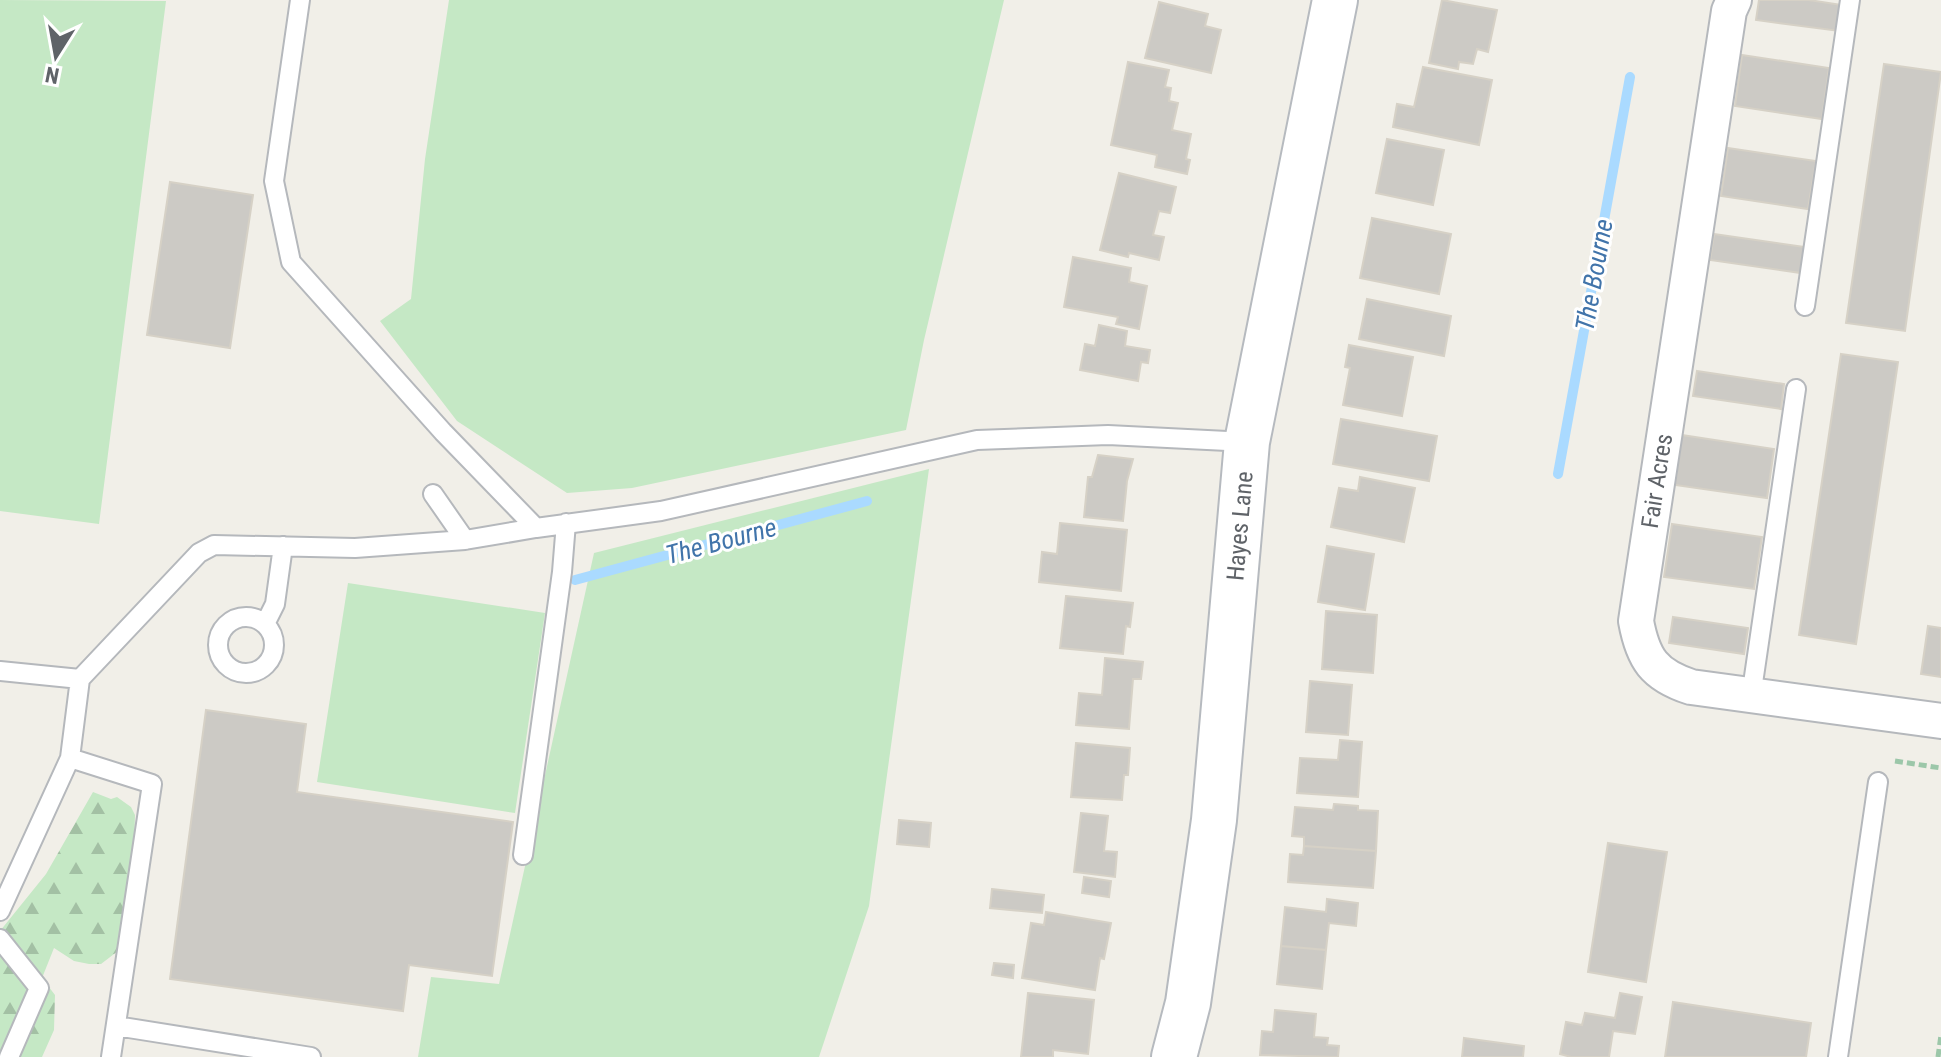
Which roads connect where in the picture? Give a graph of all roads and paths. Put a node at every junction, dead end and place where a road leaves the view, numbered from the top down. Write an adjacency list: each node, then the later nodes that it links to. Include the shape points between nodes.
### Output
1 (300, 0): 10 (lane, via 274,181 291,262)
2 (1335, 0): 7 (main road, Hayes Lane)
3 (1734, 0): 16 (street, Fair Acres, via 1636,621 1652,665 1669,679)
4 (1850, 0): 5 (lane)
5 (1805, 306)
6 (1796, 389): 16 (lane)
7 (1247, 442): 9 (lane, via 1108,435 977,440 661,511); 30 (main road, Hayes Lane, via 1214,820 1188,1003)
8 (433, 494): 11 (lane)
9 (566, 523): 10 (lane); 22 (lane)
10 (536, 528): 11 (lane)
11 (465, 540): 12 (lane, via 355,548)
12 (283, 546): 13 (lane, via 275,604); 15 (lane, via 214,545 199,553)
13 (265, 624)
14 (0, 671): 15 (lane)
15 (80, 679): 18 (lane)
16 (1751, 697): 17 (street, Fair Acres)
17 (1941, 721)
18 (70, 758): 23 (lane); 25 (lane, via 152,784)
19 (1882, 759): 20 (path)
20 (1941, 768)
21 (1878, 782): 31 (lane)
22 (523, 855)
23 (0, 911)
24 (0, 939): 27 (lane, via 39,988)
25 (116, 1026): 28 (lane); 29 (lane)
26 (1941, 1035): 32 (path)
27 (9, 1057)
28 (111, 1057)
29 (311, 1057)
30 (1174, 1057)
31 (1838, 1057)
32 (1938, 1057)

